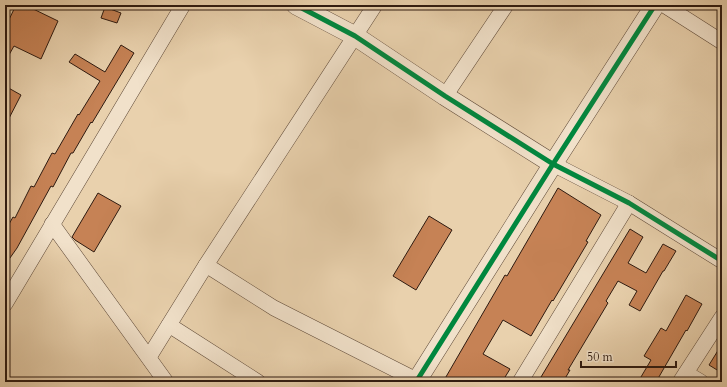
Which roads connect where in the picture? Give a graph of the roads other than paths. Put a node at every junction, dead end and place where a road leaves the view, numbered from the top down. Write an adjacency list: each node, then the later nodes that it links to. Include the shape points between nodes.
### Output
1 (183, 5): 12 (street)
2 (296, 5): 7 (street)
3 (375, 5): 7 (street)
4 (506, 5): 9 (street)
5 (655, 5): 10 (street)
6 (664, 5): 8 (street)
7 (355, 36): 9 (street); 14 (street)
8 (722, 42)
9 (445, 96): 10 (street)
10 (553, 164): 11 (street); 22 (street)
11 (629, 203): 13 (street); 23 (street)
12 (52, 224): 15 (street); 18 (street)
13 (722, 261)
14 (206, 265): 17 (street); 22 (street, via 274,308)
15 (5, 304)
16 (722, 317): 19 (street)
17 (169, 325): 18 (street); 21 (street)
18 (149, 357): 20 (street)
19 (683, 377): 24 (street)
20 (166, 382)
21 (258, 382)
22 (418, 382)
23 (520, 382)
24 (701, 382)

